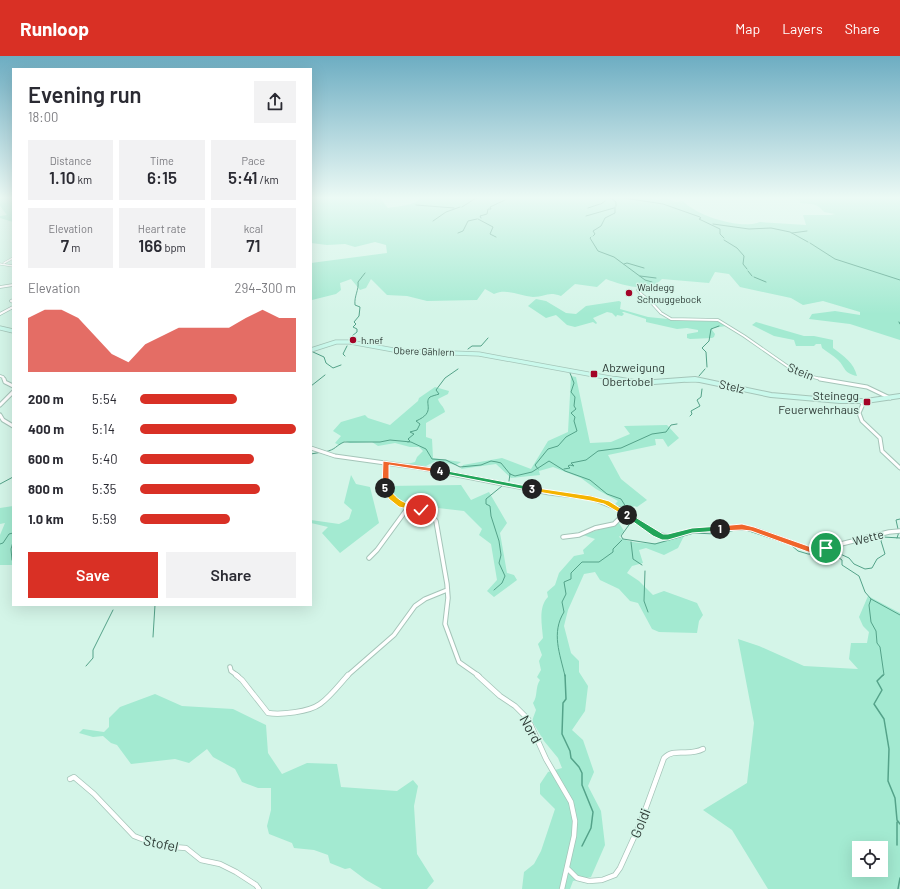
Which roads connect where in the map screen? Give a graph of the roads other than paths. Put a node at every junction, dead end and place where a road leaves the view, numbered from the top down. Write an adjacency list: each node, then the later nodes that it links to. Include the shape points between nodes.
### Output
1 (12, 259): 2 (street)
2 (4, 263): 3 (street); 4 (street)
3 (0, 264)
4 (12, 266)
5 (12, 285): 6 (street)
6 (0, 287)
7 (638, 290): 18 (street, Stein, via 666,317 714,319 793,370 826,381 870,388)
8 (12, 308): 9 (street)
9 (0, 314)
10 (0, 328): 11 (main road)
11 (12, 331)
12 (312, 350): 13 (main road, Obere Gählern, via 340,342 411,352 479,354)
13 (561, 369): 19 (main road, Stelz, via 640,383 702,380 761,393 833,401)
14 (0, 376): 15 (street)
15 (12, 386)
16 (12, 393): 20 (street)
17 (900, 396): 18 (main road, Stelz)
18 (890, 398): 19 (main road, Stelz)
19 (860, 401): 25 (street, via 863,404 859,413 861,421 878,435 882,451)
20 (0, 405)
21 (0, 414): 22 (street, via 3,420)
22 (12, 425)
23 (312, 448): 24 (street, Wette, via 335,456)
24 (385, 463): 26 (street, Nord, via 386,491); 27 (street, Wette, via 555,494 591,498)
25 (900, 468)
26 (408, 508): 30 (street, via 378,550); 31 (street, Nord, via 427,511 436,521)
27 (620, 509): 28 (street, Wette, via 662,537 692,531 742,527 811,550); 29 (street, via 620,518 616,523 579,535)
28 (898, 531)
29 (563, 537)
30 (369, 558)
31 (447, 590): 32 (street, via 415,606 394,635 357,666 319,705 308,709 280,714 268,713); 35 (street, Nord, via 445,624 459,662 528,719 546,759 571,802 575,822)
32 (230, 667)
33 (703, 749): 35 (street, Goldi, via 695,754 672,752 664,758 640,824 615,875 589,882 578,879)
34 (70, 779): 36 (street, Stofel, via 77,779 139,839 160,846 186,848 201,860 220,864 236,872)
35 (567, 868): 37 (street, Nord)
36 (259, 889)
37 (562, 889)

